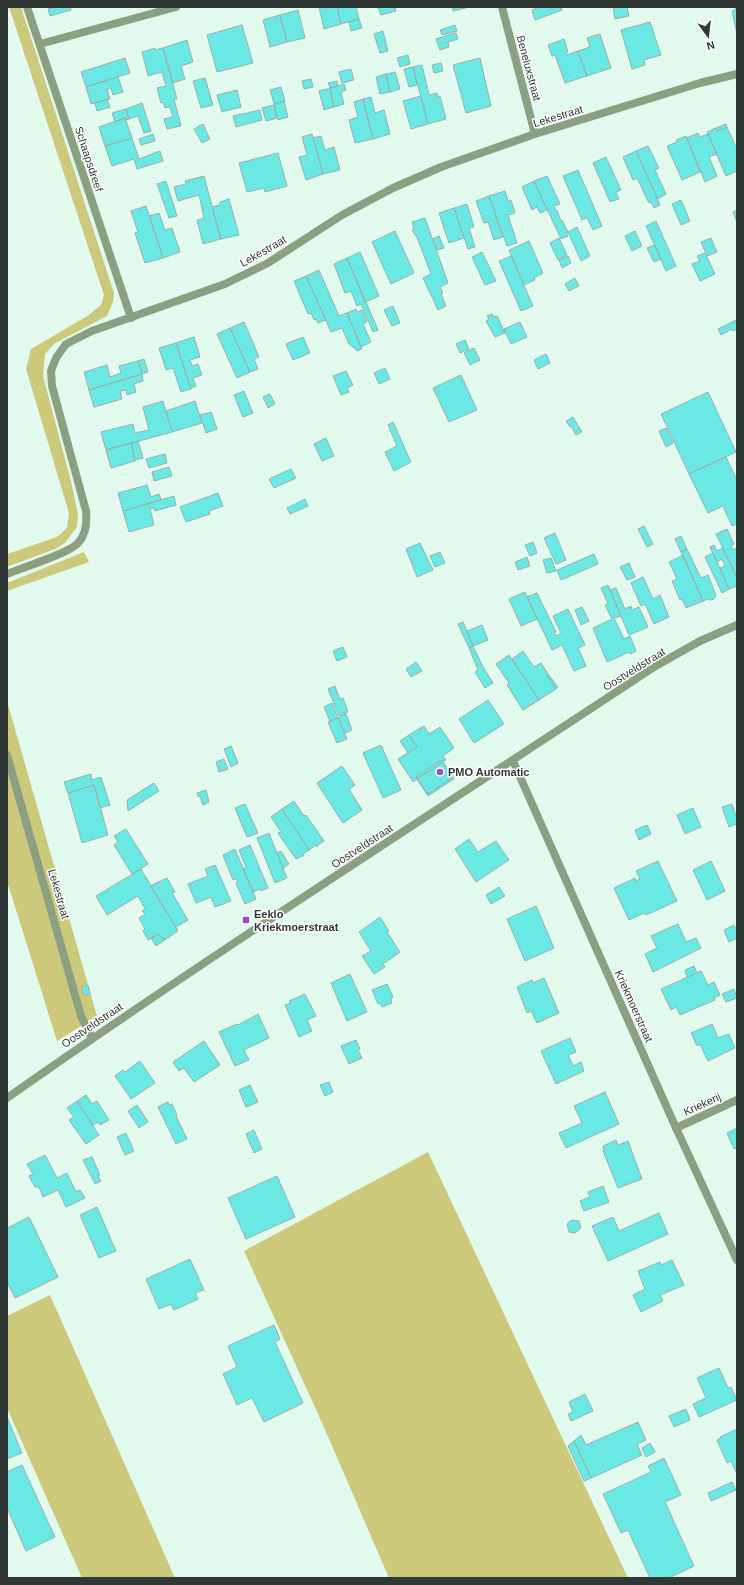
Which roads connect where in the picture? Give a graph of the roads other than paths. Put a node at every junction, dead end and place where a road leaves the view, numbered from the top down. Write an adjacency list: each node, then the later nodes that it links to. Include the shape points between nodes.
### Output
1 (27, 7): 4 (street, Schaapsdreef)
2 (176, 7): 4 (street)
3 (502, 7): 6 (street, Beneluxstraat)
4 (40, 44): 7 (street, Schaapsdreef)
5 (737, 74): 6 (street, Lekestraat)
6 (536, 134): 7 (street, Lekestraat, via 441,167 393,188 342,215 268,264 226,284)
7 (130, 318): 8 (street, Lekestraat, via 92,331 66,344 51,371 52,386 86,511 87,523 84,533 78,544 66,551)
8 (7, 574)
9 (737, 625): 11 (street, Oostveldstraat, via 700,641 654,667)
10 (7, 755): 12 (street, Lekestraat, via 82,1016)
11 (513, 761): 12 (street, Oostveldstraat); 15 (street, Kriekmoerstraat)
12 (92, 1038): 13 (street, Oostveldstraat)
13 (7, 1098)
14 (737, 1100): 15 (street, Kriekerij)
15 (676, 1128): 16 (street, Kriekmoerstraat)
16 (737, 1260)

